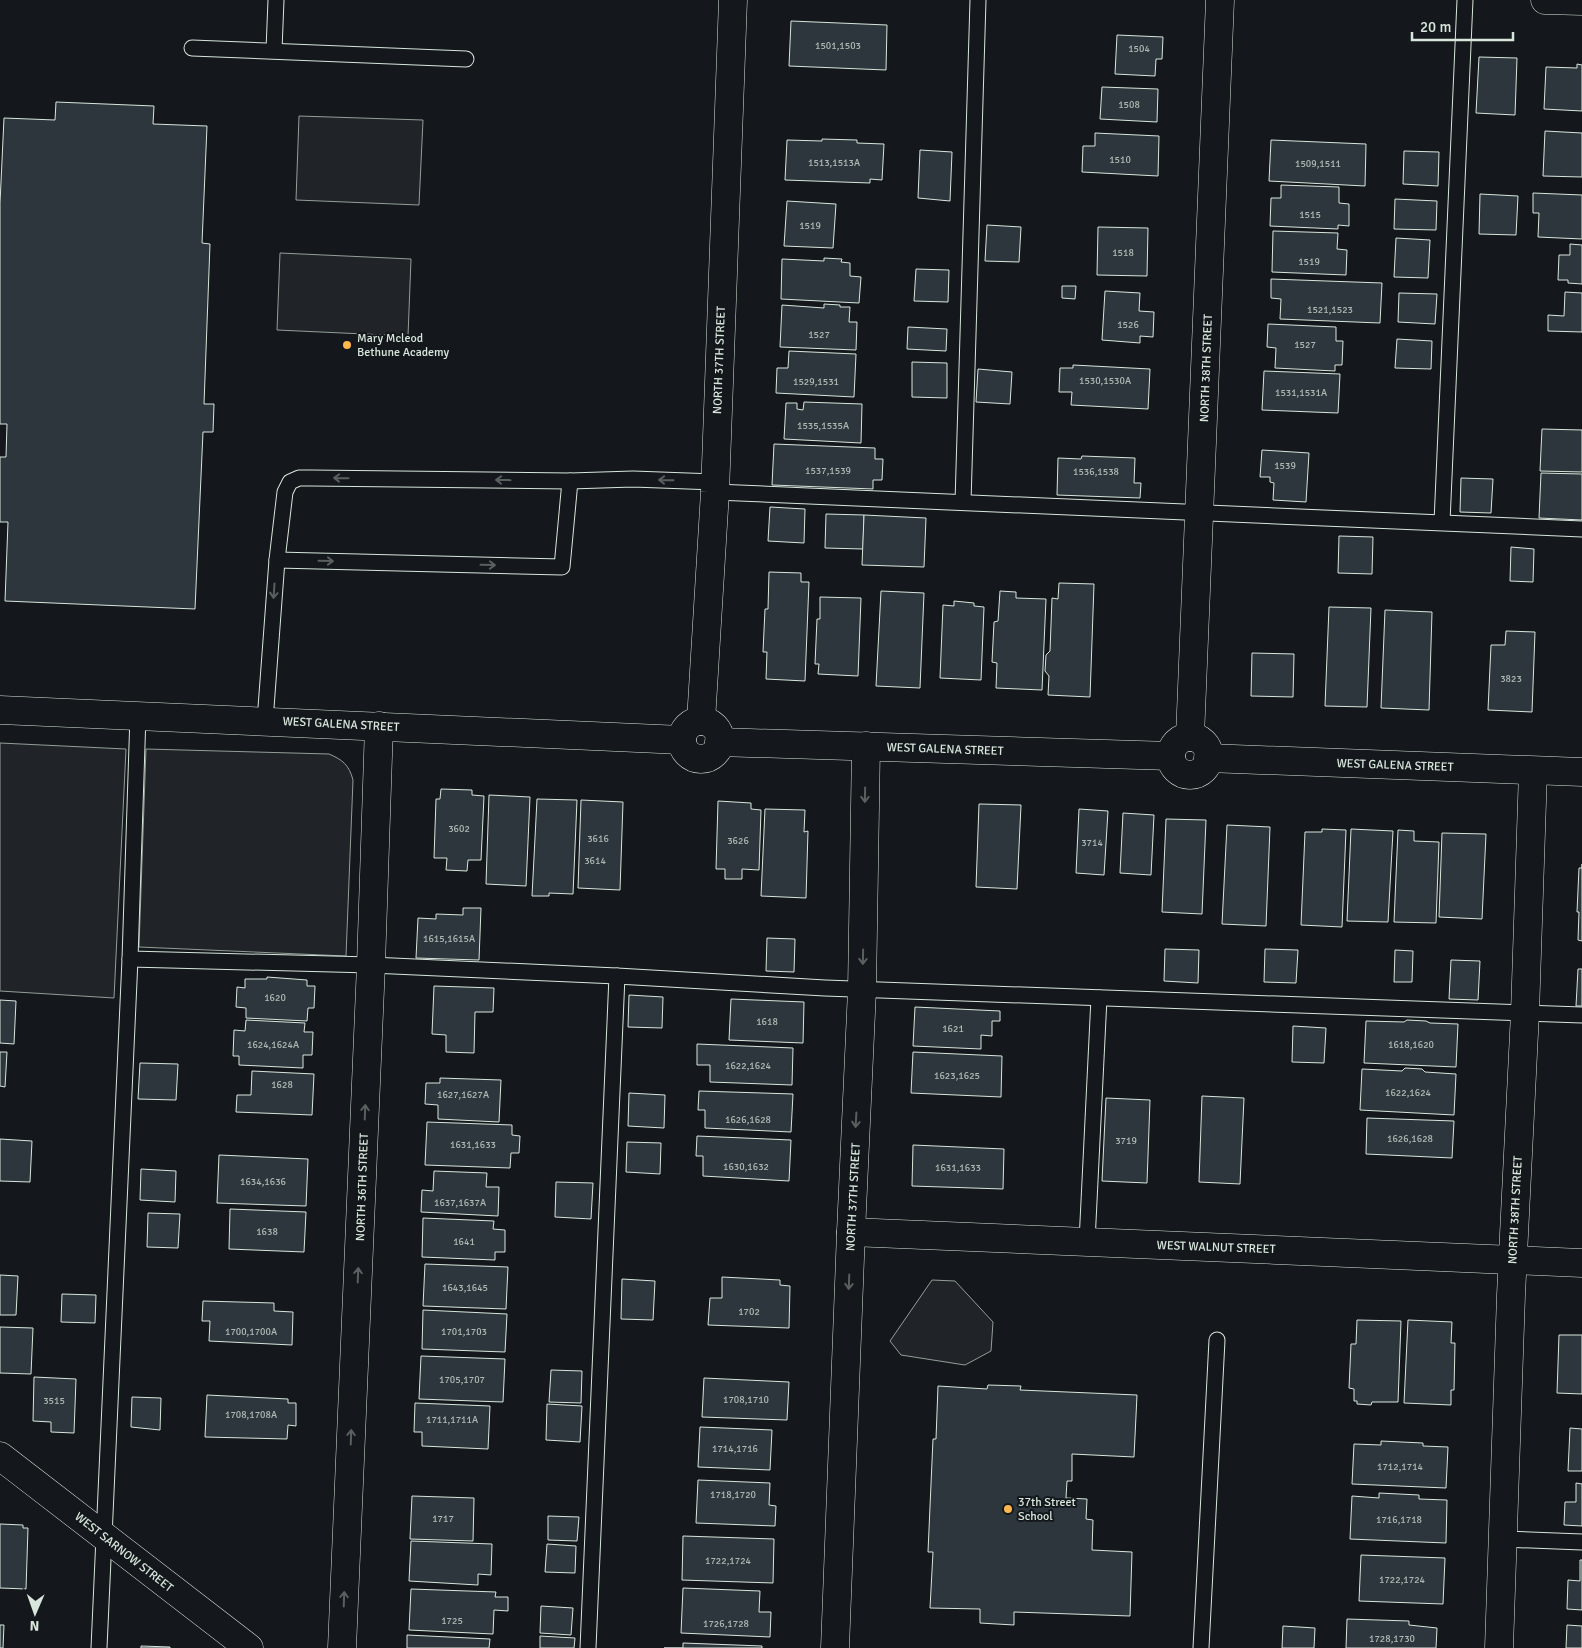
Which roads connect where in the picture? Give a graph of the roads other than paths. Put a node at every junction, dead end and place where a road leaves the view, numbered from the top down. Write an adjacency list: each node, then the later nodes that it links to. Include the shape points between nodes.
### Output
1 (276, 0): 9 (lane)
2 (733, 0): 12 (street, NORTH 37TH STREET)
3 (978, 0): 13 (lane)
4 (1220, 0): 14 (street, NORTH 38TH STREET)
5 (1465, 0): 15 (lane)
6 (1545, 0): 7 (street)
7 (1582, 1)
8 (192, 48): 9 (lane)
9 (274, 50): 10 (lane)
10 (466, 59)
11 (570, 481): 12 (lane, one-way to 11, via 633,479); 17 (lane, one-way to 17, via 299,478 290,482 286,492); 17 (lane, one-way to 11, via 562,567)
12 (715, 487): 13 (lane); 21 (street, NORTH 37TH STREET)
13 (963, 502): 14 (lane)
14 (1200, 512): 15 (lane); 23 (street, NORTH 38TH STREET)
15 (1442, 522): 16 (lane)
16 (1582, 529)
17 (277, 560): 20 (lane, one-way to 20)
18 (0, 710): 19 (street, WEST GALENA STREET)
19 (138, 715): 20 (street, WEST GALENA STREET); 31 (lane)
20 (266, 721): 22 (street, WEST GALENA STREET)
21 (701, 721): 24 (street, via 690,724); 25 (street, via 716,728)
22 (379, 726): 24 (street, WEST GALENA STREET); 32 (street, NORTH 36TH STREET)
23 (1190, 737): 27 (street, via 1179,740); 28 (street, via 1205,744)
24 (682, 740): 25 (street, via 686,752 701,759 712,755)
25 (719, 742): 26 (street, WEST GALENA STREET)
26 (866, 746): 27 (street, WEST GALENA STREET); 34 (street, NORTH 37TH STREET, one-way to 34)
27 (1171, 756): 28 (street, via 1175,768 1190,775 1201,771)
28 (1208, 758): 29 (street, WEST GALENA STREET)
29 (1533, 771): 30 (street, WEST GALENA STREET); 36 (street, NORTH 38TH STREET)
30 (1582, 772)
31 (130, 959): 32 (lane); 44 (lane)
32 (371, 965): 33 (lane); 49 (street, NORTH 36TH STREET, one-way to 32)
33 (617, 976): 34 (lane); 50 (lane)
34 (862, 990): 35 (lane); 38 (street, NORTH 37TH STREET, one-way to 38)
35 (1099, 998): 36 (lane); 39 (lane)
36 (1525, 1013): 37 (lane); 40 (street, NORTH 38TH STREET)
37 (1582, 1015)
38 (851, 1232): 39 (street, WEST WALNUT STREET); 51 (street, NORTH 37TH STREET, one-way to 51)
39 (1087, 1242): 40 (street, WEST WALNUT STREET)
40 (1513, 1260): 41 (street, WEST WALNUT STREET); 45 (street, NORTH 38TH STREET)
41 (1582, 1263)
42 (1217, 1340): 52 (lane)
43 (0, 1456): 44 (street, WEST SARNOW STREET)
44 (104, 1536): 47 (lane); 48 (street, WEST SARNOW STREET)
45 (1503, 1539): 46 (lane); 53 (street, NORTH 38TH STREET)
46 (1582, 1542)
47 (99, 1648)
48 (249, 1648)
49 (342, 1648)
50 (588, 1648)
51 (835, 1648)
52 (1201, 1648)
53 (1499, 1648)

